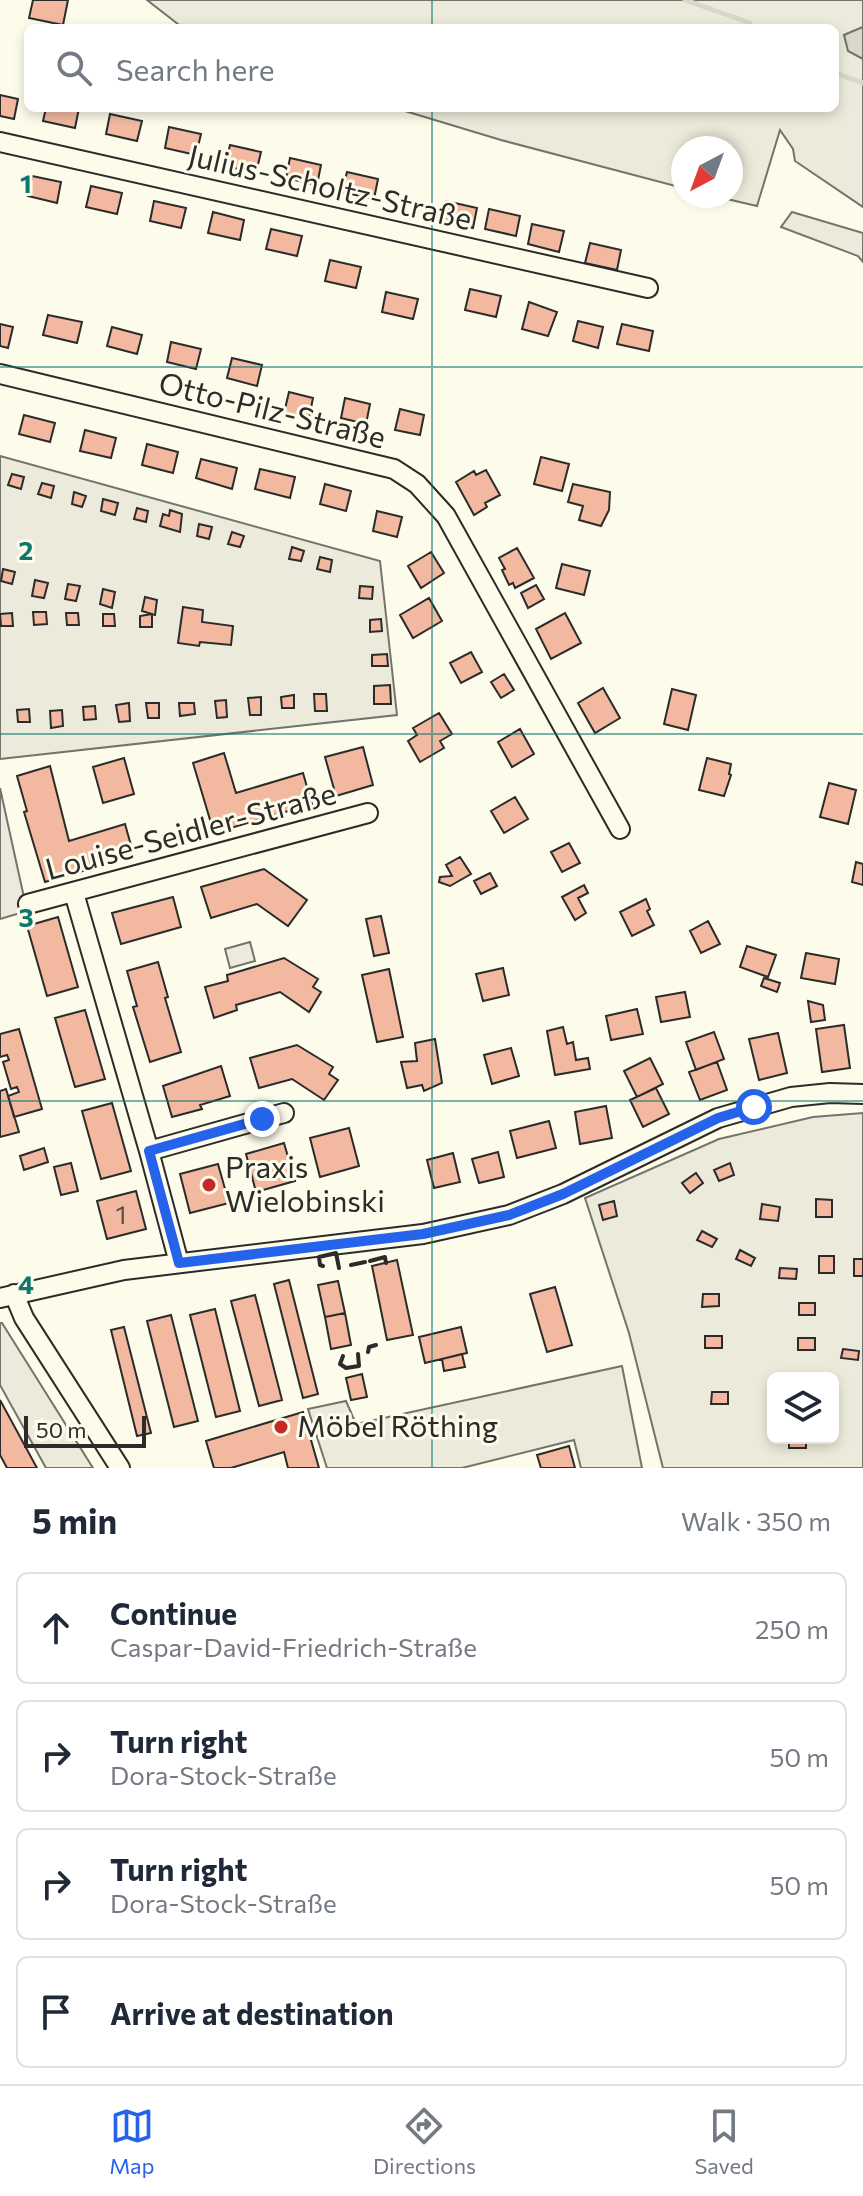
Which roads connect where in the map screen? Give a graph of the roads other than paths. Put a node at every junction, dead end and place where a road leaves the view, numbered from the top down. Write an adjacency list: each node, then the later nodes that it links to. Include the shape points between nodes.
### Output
1 (0, 142): 2 (street, Julius-Scholtz-Straße)
2 (648, 288)
3 (0, 374): 5 (street, Otto-Pilz-Straße, via 394,469 417,484 446,516)
4 (368, 813): 6 (street, Louise-Seidler-Straße)
5 (620, 829)
6 (74, 893): 7 (street, Louise-Seidler-Straße); 10 (street)
7 (28, 904)
8 (863, 1094): 11 (street, via 791,1097 718,1118 509,1215 423,1234)
9 (284, 1113): 10 (street)
10 (149, 1151): 11 (street)
11 (179, 1263): 12 (street)
12 (7, 1296): 13 (street)
13 (120, 1468)

